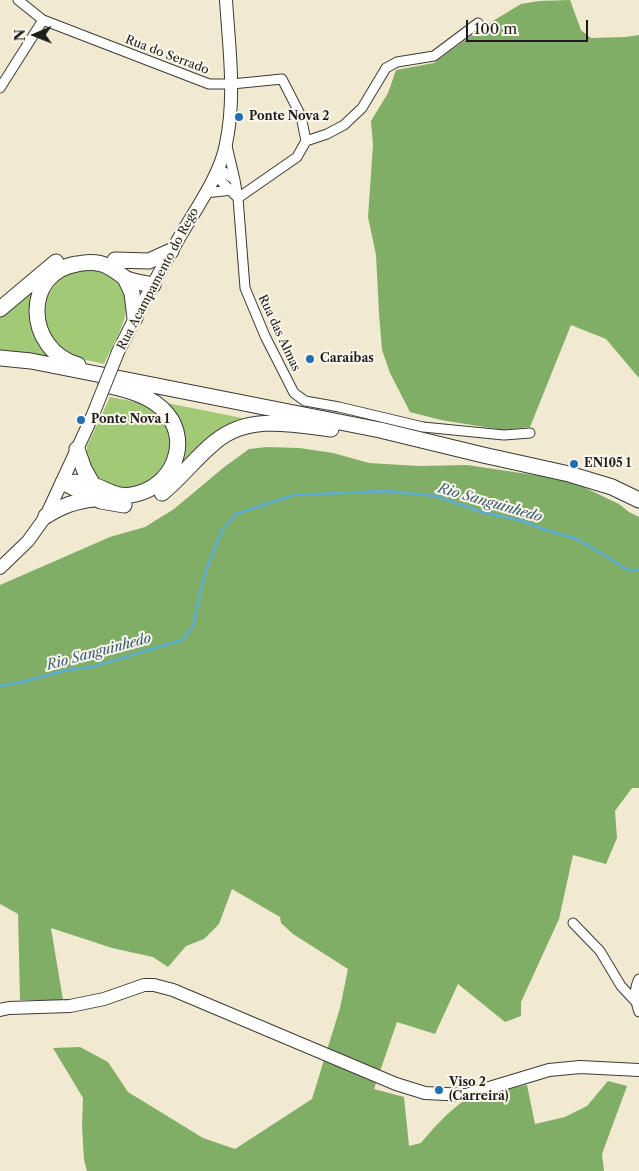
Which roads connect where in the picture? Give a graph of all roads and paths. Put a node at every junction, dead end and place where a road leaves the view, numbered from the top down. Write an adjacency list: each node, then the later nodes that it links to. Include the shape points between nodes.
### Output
1 (18, 0): 3 (street, Rua do Serrado)
2 (226, 0): 5 (street, Rua Acampamento do Rego)
3 (43, 20): 5 (street, Rua do Serrado, via 209,84); 6 (street)
4 (478, 24): 7 (street, via 434,56 397,62 386,68 362,108 344,125)
5 (232, 84): 7 (street, Rua do Serrado, via 282,79 301,116); 8 (street, Rua Acampamento do Rego)
6 (0, 88)
7 (306, 141): 12 (street, via 297,157)
8 (226, 144): 9 (street, Rua Acampamento do Rego); 10 (street, Rua das Almas)
9 (216, 171): 10 (street, via 224,172); 11 (street, Rua Acampamento do Rego); 12 (street, via 220,180)
10 (235, 180): 12 (street, Rua das Almas)
11 (205, 193): 12 (street); 13 (street, Rua Acampamento do Rego)
12 (235, 194): 24 (street, Rua das Almas, via 245,288 294,393 305,401 423,427 504,435)
13 (171, 251): 14 (main road, via 148,261); 16 (street, Rua Acampamento do Rego)
14 (115, 260): 16 (main road); 17 (main road, via 90,253 60,259)
15 (125, 278): 16 (main road); 18 (main road, via 132,292); 21 (main road, via 97,263 64,268 44,285 38,306 38,326 44,340 63,359)
16 (153, 285): 18 (street, Rua Acampamento do Rego)
17 (0, 309)
18 (135, 318): 25 (street, Rua Acampamento do Rego, bridge)
19 (0, 358): 21 (main road)
20 (0, 364): 22 (main road)
21 (142, 382): 26 (main road, via 380,430)
22 (119, 388): 23 (main road); 28 (main road, via 147,397 167,413 178,437 174,464 168,474 148,490 125,496)
23 (347, 431): 26 (main road); 28 (main road, via 278,423 253,424 232,431 215,442 169,488 150,500 125,505 101,502)
24 (530, 433)
25 (78, 449): 27 (street, Rua Acampamento do Rego); 28 (main road)
26 (483, 455): 29 (main road, via 576,476 612,487)
27 (63, 483): 28 (main road, via 75,482); 30 (street, Rua Acampamento do Rego)
28 (94, 492): 30 (main road)
29 (639, 500)
30 (46, 516): 31 (street, Rua Acampamento do Rego, via 28,541)
31 (0, 568)
32 (573, 923): 34 (street, via 600,952 621,986)
33 (639, 979): 34 (street)
34 (635, 1001): 36 (street)
35 (0, 1010): 37 (street, via 70,1006 154,985 425,1093 466,1095 549,1070 580,1067)
36 (639, 1012)
37 (639, 1070)

